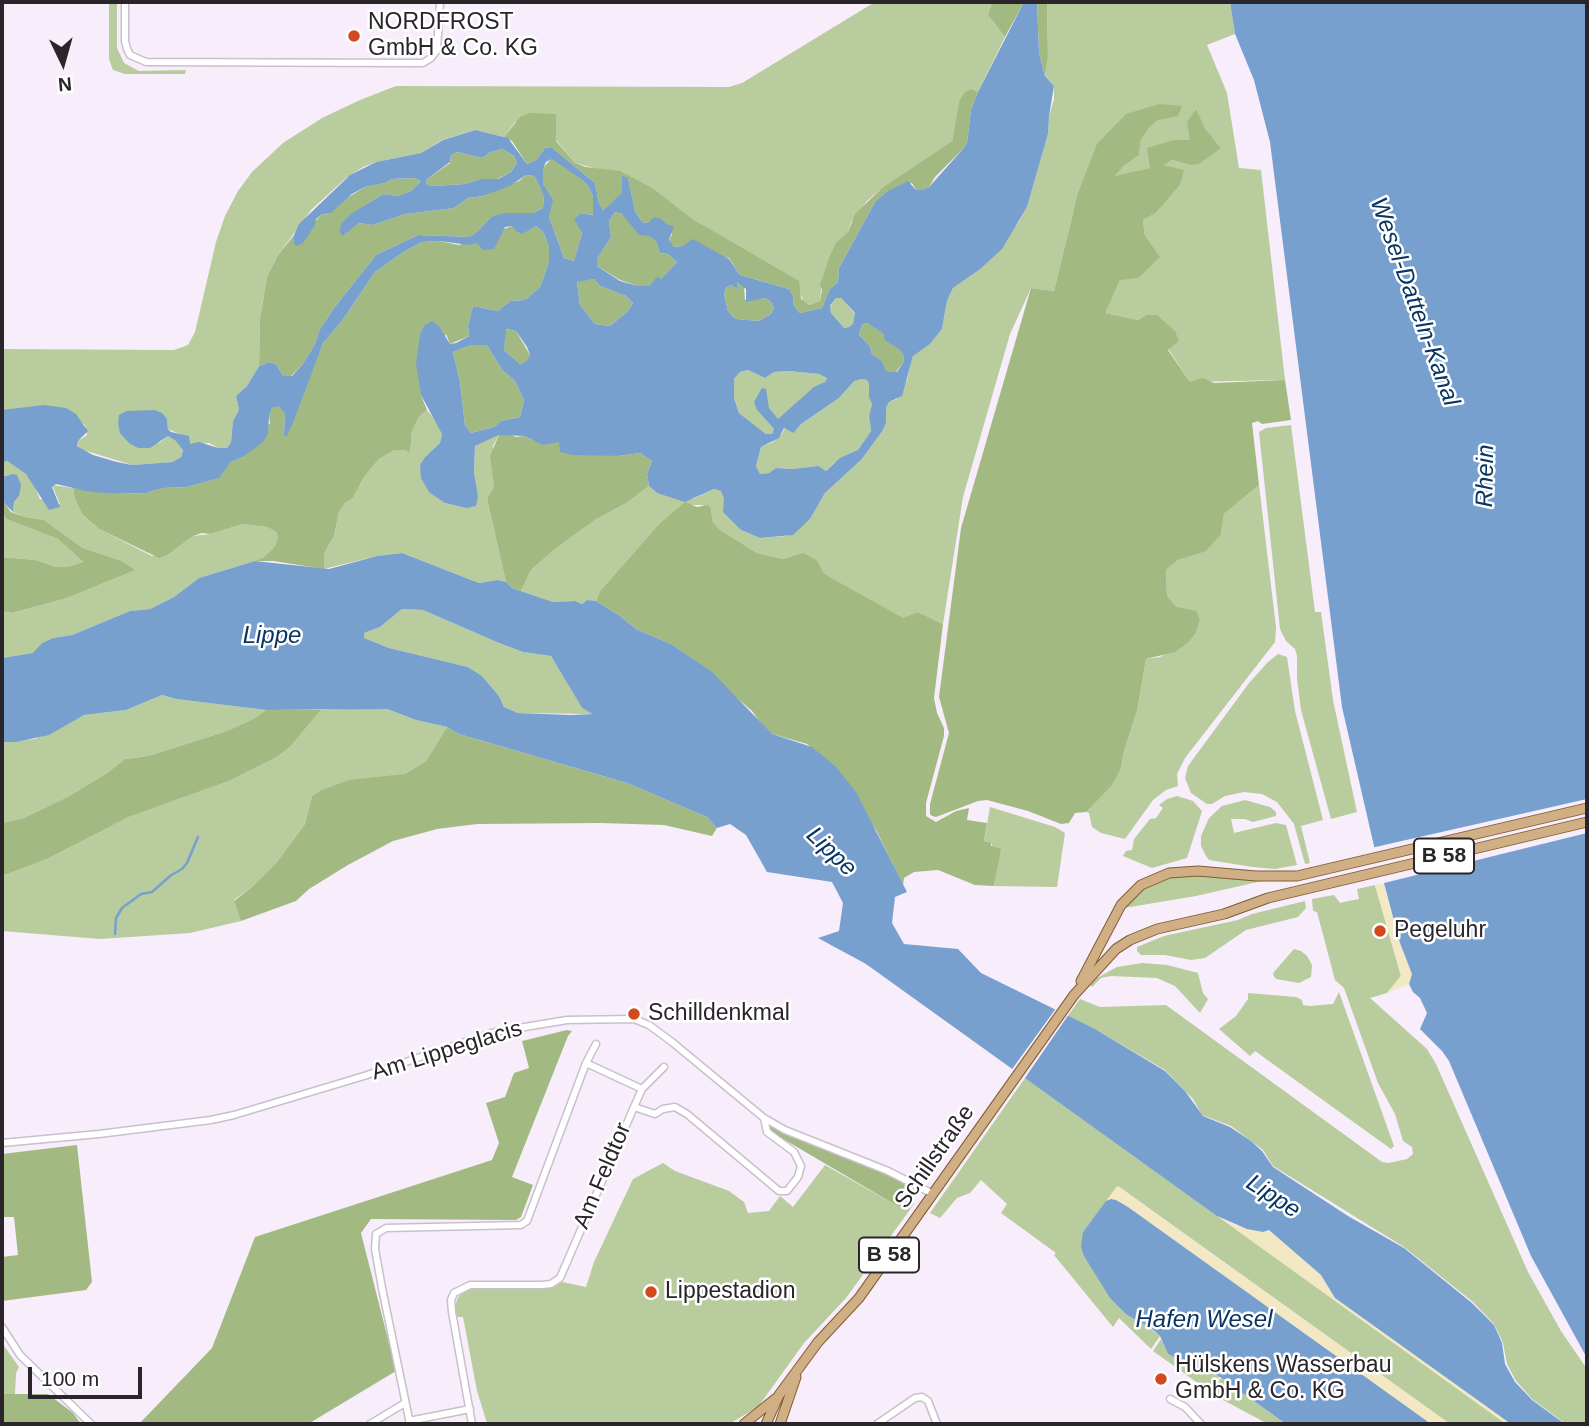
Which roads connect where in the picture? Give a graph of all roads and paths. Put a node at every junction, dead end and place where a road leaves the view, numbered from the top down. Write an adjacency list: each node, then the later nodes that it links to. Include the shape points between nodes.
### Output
1 (125, 2): 2 (street, via 127,48 146,62 385,63 423,63 431,58 439,41)
2 (440, 2)
3 (1587, 808): 5 (main road, B 58, via 1297,876 1185,871 1151,879 1121,905)
4 (1587, 822): 5 (main road, B 58, via 1157,929 1130,940 1101,963)
5 (1074, 995): 13 (main road, Schillstraße / B 58)
6 (596, 1044): 7 (street)
7 (586, 1063): 9 (street); 18 (street, via 527,1220 521,1225 386,1227 376,1234 375,1249)
8 (664, 1067): 9 (street)
9 (642, 1089): 10 (street)
10 (634, 1107): 11 (street, Am Feldtor, via 655,1114 675,1107 779,1191 787,1191 801,1166 794,1152 767,1132); 19 (street, Am Feldtor, via 560,1278 542,1285 470,1284 454,1293 452,1312)
11 (764, 1118): 12 (street, Am Lippeglacis, via 649,1025 634,1019 601,1019 545,1022 495,1032 234,1115); 13 (street, Am Lippeglacis)
12 (2, 1143)
13 (933, 1194): 15 (main road, Schillstraße / B 58, via 859,1298)
14 (2, 1327): 22 (street, via 20,1355)
15 (797, 1372): 16 (main road, Schillstraße / B 58); 20 (main road, Schillstraße / B 58)
16 (779, 1395): 25 (main road); 26 (main road, Schillstraße / B 58)
17 (1170, 1399): 31 (street)
18 (405, 1403): 21 (street); 23 (street)
19 (470, 1409): 21 (street); 24 (street, Am Feldtor)
20 (785, 1409): 27 (main road, Schillstraße / B 58); 28 (main road)
21 (410, 1422)
22 (88, 1424)
23 (370, 1424)
24 (472, 1424)
25 (744, 1424)
26 (766, 1424)
27 (780, 1424)
28 (789, 1424)
29 (877, 1424): 30 (street, via 922,1397)
30 (937, 1424)
31 (1201, 1424)

